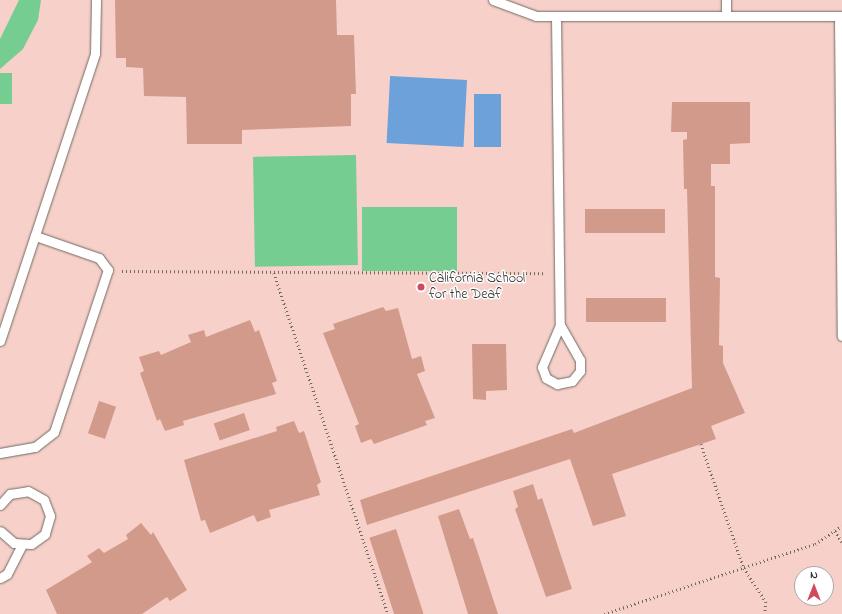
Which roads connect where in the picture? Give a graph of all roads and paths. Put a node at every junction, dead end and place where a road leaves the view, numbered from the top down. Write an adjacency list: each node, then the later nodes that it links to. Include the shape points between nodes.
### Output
1 (96, 0): 7 (lane, via 95,54)
2 (726, 0): 5 (lane)
3 (496, 1): 4 (lane, via 536,16)
4 (556, 16): 5 (lane); 9 (lane)
5 (726, 16): 6 (lane)
6 (841, 16): 11 (lane)
7 (35, 236): 8 (lane, via 99,258); 14 (lane)
8 (108, 270): 10 (path); 16 (lane, via 54,432 35,447)
9 (559, 272): 10 (path); 12 (lane)
10 (274, 273): 25 (path)
11 (842, 317): 13 (lane)
12 (560, 325): 12 (lane, via 542,367 546,378 557,384 572,381 580,371 580,360)
13 (842, 336)
14 (0, 341)
15 (701, 444): 23 (path)
16 (0, 453)
17 (0, 505): 22 (lane, via 10,494 28,491 44,500 48,508 49,526 46,534 35,542)
18 (842, 526): 19 (path)
19 (834, 531): 21 (path); 23 (path, via 815,544)
20 (0, 533): 22 (lane)
21 (842, 542)
22 (22, 545): 24 (lane, via 7,574)
23 (744, 568): 26 (path); 27 (path, via 761,589 766,602)
24 (0, 578)
25 (388, 614)
26 (604, 614)
27 (765, 614)

